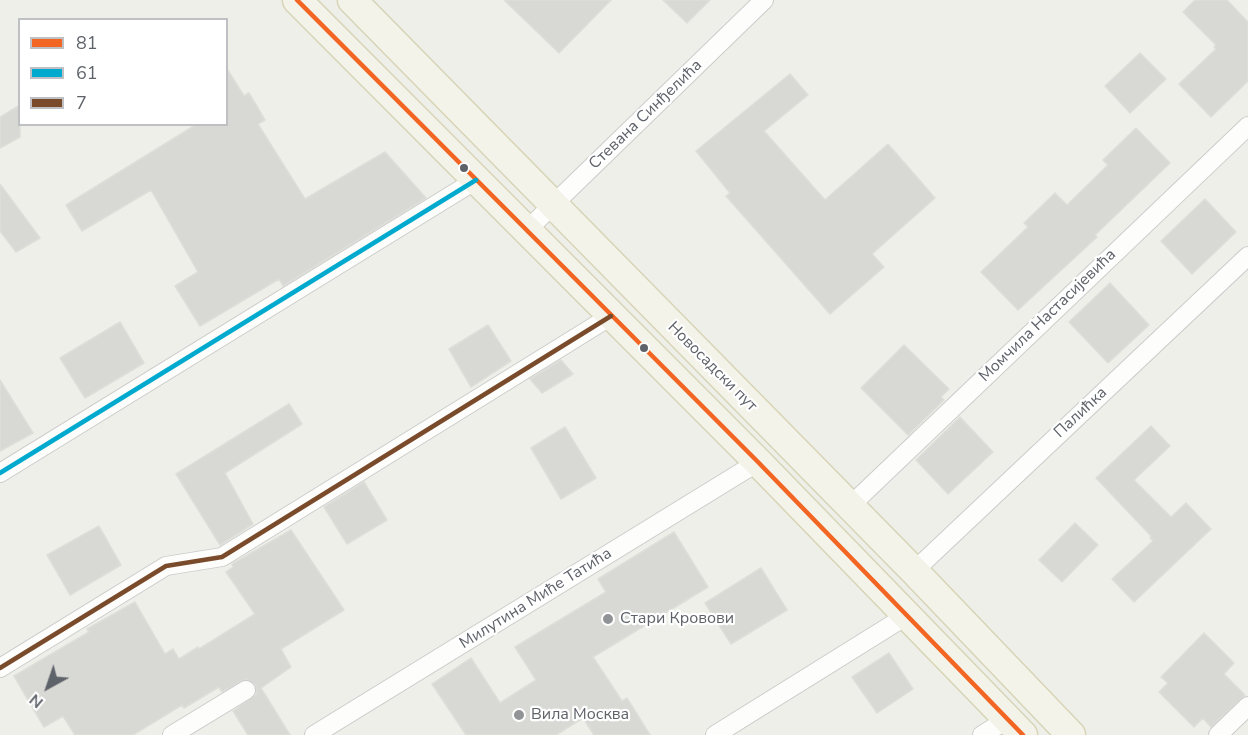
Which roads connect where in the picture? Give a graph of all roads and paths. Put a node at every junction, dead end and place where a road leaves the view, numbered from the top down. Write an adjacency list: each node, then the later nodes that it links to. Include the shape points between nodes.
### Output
1 (297, 0): 5 (main road)
2 (352, 0): 6 (main road, Новосадски пут)
3 (764, 0): 6 (street, Стевана Синђелића)
4 (1248, 126): 12 (street, Момчила Настасијевића)
5 (476, 180): 7 (main road); 11 (street)
6 (552, 206): 7 (street, Стевана Синђелића); 12 (main road, Новосадски пут)
7 (527, 230): 9 (main road)
8 (1248, 256): 13 (street, Палићка)
9 (611, 316): 10 (main road); 15 (street, via 222,557 166,566)
10 (758, 462): 14 (main road); 20 (street, Милутина Миће Татића)
11 (0, 473)
12 (849, 507): 13 (main road, Новосадски пут)
13 (914, 571): 23 (main road, Новосадски пут)
14 (906, 616): 18 (main road); 21 (street)
15 (0, 668)
16 (246, 690): 19 (street)
17 (1248, 706): 24 (street)
18 (1015, 727): 22 (street)
19 (172, 735)
20 (314, 735)
21 (715, 735)
22 (982, 735)
23 (1071, 735)
24 (1218, 735)

